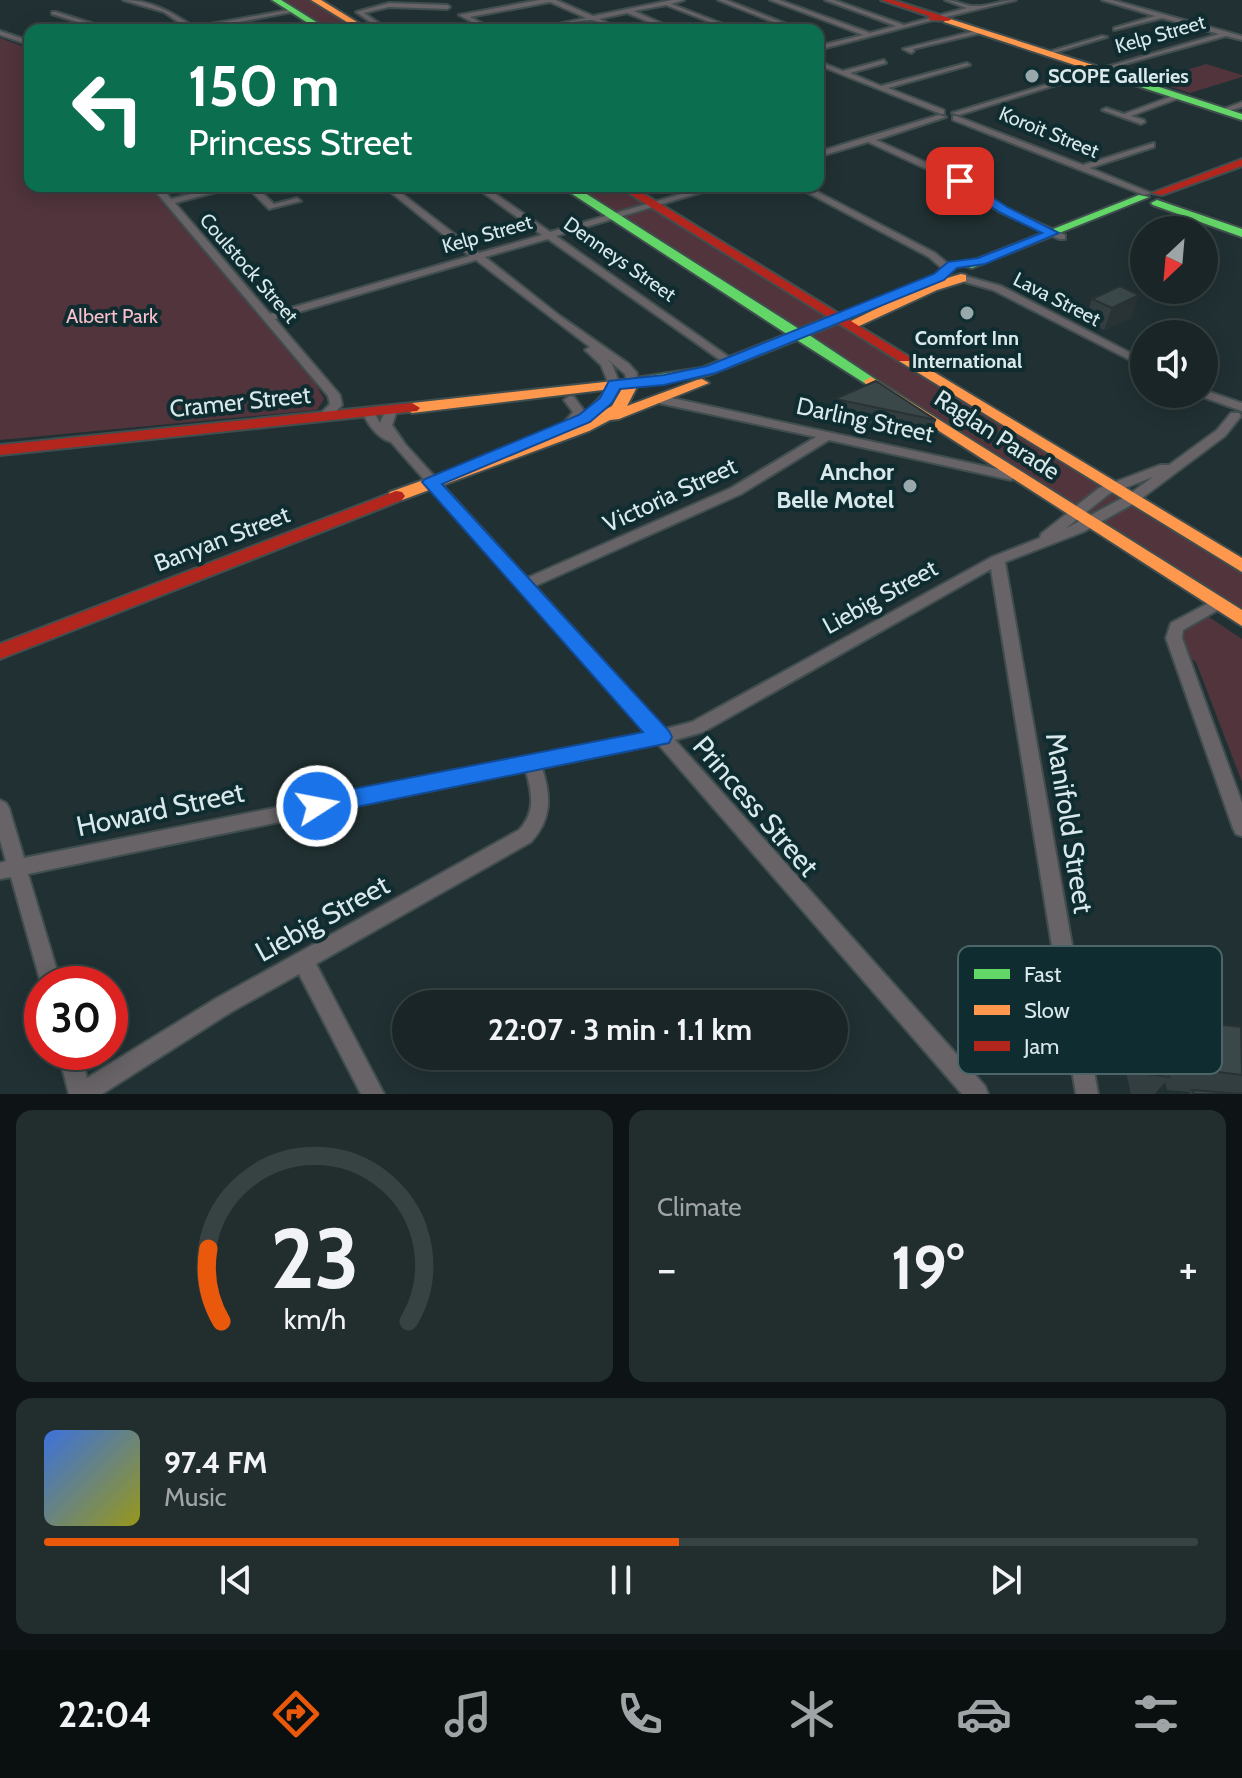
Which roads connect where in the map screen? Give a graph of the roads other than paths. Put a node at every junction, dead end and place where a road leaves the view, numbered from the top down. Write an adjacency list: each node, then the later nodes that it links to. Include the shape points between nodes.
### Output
1 (126, 0): 26 (street, via 166,11)
2 (276, 0): 15 (main road)
3 (433, 0): 16 (street)
4 (550, 0): 21 (street); 23 (street)
5 (646, 0): 14 (street)
6 (721, 0): 37 (street)
7 (773, 0): 43 (street)
8 (828, 0): 38 (street)
9 (885, 0): 20 (main road)
10 (1105, 0): 22 (street)
11 (1006, 1): 17 (street)
12 (320, 3): 15 (main road); 30 (main road)
13 (681, 3): 14 (street); 36 (street)
14 (658, 5): 18 (street)
15 (292, 6): 24 (street); 29 (main road)
16 (447, 7): 21 (street); 31 (street, via 397,5 359,12)
17 (976, 9): 20 (street); 20 (street)
18 (629, 11): 23 (street); 35 (street)
19 (54, 13): 25 (street)
20 (944, 15): 38 (street); 40 (main road)
21 (464, 16): 32 (street)
22 (1163, 16): 39 (street); 42 (street)
23 (593, 18): 33 (street); 34 (street)
24 (248, 19): 27 (street); 28 (street)
25 (97, 24)
26 (184, 24)
27 (223, 24)
28 (255, 24)
29 (317, 24)
30 (356, 24)
31 (377, 24)
32 (480, 24)
33 (571, 24)
34 (606, 24)
35 (660, 24)
36 (724, 24)
37 (783, 24)
38 (904, 27): 43 (street)
39 (1116, 29)
40 (979, 32): 50 (street, via 906,49); 51 (main road)
41 (0, 33): 47 (street)
42 (1225, 34): 45 (street); 55 (street, Kelp Street)
43 (870, 35): 48 (street)
44 (1104, 37): 51 (street)
45 (1242, 38)
46 (824, 40): 48 (street)
47 (24, 41)
48 (834, 44): 49 (street)
49 (824, 46)
50 (911, 51)
51 (1048, 53): 55 (main road)
52 (884, 62): 56 (street)
53 (967, 65): 57 (street)
54 (824, 66): 56 (street)
55 (1100, 70): 58 (main road); 63 (street, Kelp Street)
56 (842, 73): 57 (street)
57 (879, 88): 62 (street)
58 (1178, 97): 61 (main road); 64 (street)
59 (1242, 104): 61 (street)
60 (1106, 110): 64 (street)
61 (1222, 111): 65 (main road)
62 (941, 115): 63 (street); 67 (street)
63 (956, 116): 71 (street, Koroit Street)
64 (1124, 116): 66 (street)
65 (1242, 117)
66 (1141, 122)
67 (867, 139): 69 (street); 89 (street, via 960,181 1003,210)
68 (1151, 145): 71 (street)
69 (824, 153)
70 (1242, 162): 82 (main road)
71 (1081, 168): 82 (street, Koroit Street)
72 (1242, 168): 82 (main road)
73 (160, 192): 84 (street, Coulstock Street)
74 (210, 192): 84 (street)
75 (256, 192): 83 (street, via 272,207)
76 (395, 192): 90 (street)
77 (487, 192): 88 (street, Denneys Street)
78 (575, 192): 86 (main road, Raglan Parade)
79 (633, 192): 85 (main road, Raglan Parade)
80 (698, 192): 85 (street, Kelp Street)
81 (811, 192): 91 (street, Lava Street)
82 (1155, 198): 87 (main road, Koroit Street); 89 (main road)
83 (297, 201)
84 (169, 202): 92 (street, Coulstock Street)
85 (654, 205): 86 (street, Kelp Street); 94 (main road, Raglan Parade)
86 (614, 217): 88 (street, Kelp Street); 95 (main road, Raglan Parade)
87 (1242, 233)
88 (548, 235): 90 (street, Kelp Street); 97 (street, Denneys Street)
89 (1057, 235): 91 (main road)
90 (475, 256): 92 (street, Kelp Street); 93 (street)
91 (963, 271): 94 (main road); 96 (street, Lava Street)
92 (267, 318): 98 (street, Coulstock Street)
93 (556, 318): 99 (street, Darling Street); 99 (street, via 606,364)
94 (846, 320): 95 (main road); 115 (main road, Raglan Parade)
95 (804, 338): 97 (main road); 113 (main road, Raglan Parade)
96 (1130, 357)
97 (733, 365): 100 (main road)
98 (316, 373): 105 (street, Coulstock Street); 107 (street, Coulstock Street, via 337,402)
99 (621, 387): 100 (main road); 100 (street, Darling Street, via 644,377); 101 (main road, Cramer Street); 102 (main road, Cramer Street); 108 (main road, Banyan Street)
100 (668, 388): 108 (main road); 109 (street, Darling Street, via 700,407)
101 (570, 400): 102 (main road, Cramer Street); 108 (street, via 579,412)
102 (484, 401): 104 (main road, Cramer Street)
103 (1218, 402): 106 (street)
104 (391, 410): 105 (main road, Cramer Street); 110 (street, Princess Street, via 386,425)
105 (364, 413): 107 (main road, Cramer Street); 110 (street, Princess Street)
106 (1239, 416): 112 (street, Liebig Street)
107 (323, 417): 111 (main road, Cramer Street)
108 (575, 427): 114 (main road, Banyan Street)
109 (829, 435): 113 (street, Darling Street); 120 (street, Victoria Street, via 736,491)
110 (400, 446): 114 (street, Princess Street)
111 (0, 450)
112 (1177, 464): 115 (street, Liebig Street); 116 (street, Liebig Street)
113 (1019, 478): 117 (main road, Raglan Parade)
114 (431, 482): 120 (street, Princess Street); 123 (main road, Banyan Street)
115 (1115, 487): 116 (main road, Raglan Parade); 117 (street, Liebig Street)
116 (1133, 498): 117 (street, Liebig Street); 119 (main road, Raglan Parade)
117 (1082, 518): 118 (street, Liebig Street); 121 (main road, Raglan Parade)
118 (997, 560): 124 (street, Liebig Street, via 708,721); 129 (street, Manifold Street)
119 (1242, 566)
120 (524, 585): 124 (street, Princess Street)
121 (1218, 603): 122 (main road, Raglan Parade); 127 (street, via 1176,627 1174,638)
122 (1242, 619)
123 (0, 652)
124 (661, 737): 125 (street, Howard Street); 133 (street, Princess Street)
125 (532, 763): 128 (street, Howard Street); 130 (street, Liebig Street, via 542,804 537,822 525,836)
126 (0, 808): 128 (street)
127 (1242, 828)
128 (10, 869): 131 (street)
129 (1062, 946)
130 (303, 961): 136 (street, Liebig Street); 137 (street)
131 (45, 966)
132 (74, 1070): 136 (street)
133 (958, 1073)
134 (959, 1074): 138 (street, Princess Street)
135 (1084, 1074): 139 (street, Manifold Street)
136 (81, 1094)
137 (373, 1094)
138 (977, 1094)
139 (1087, 1094)

